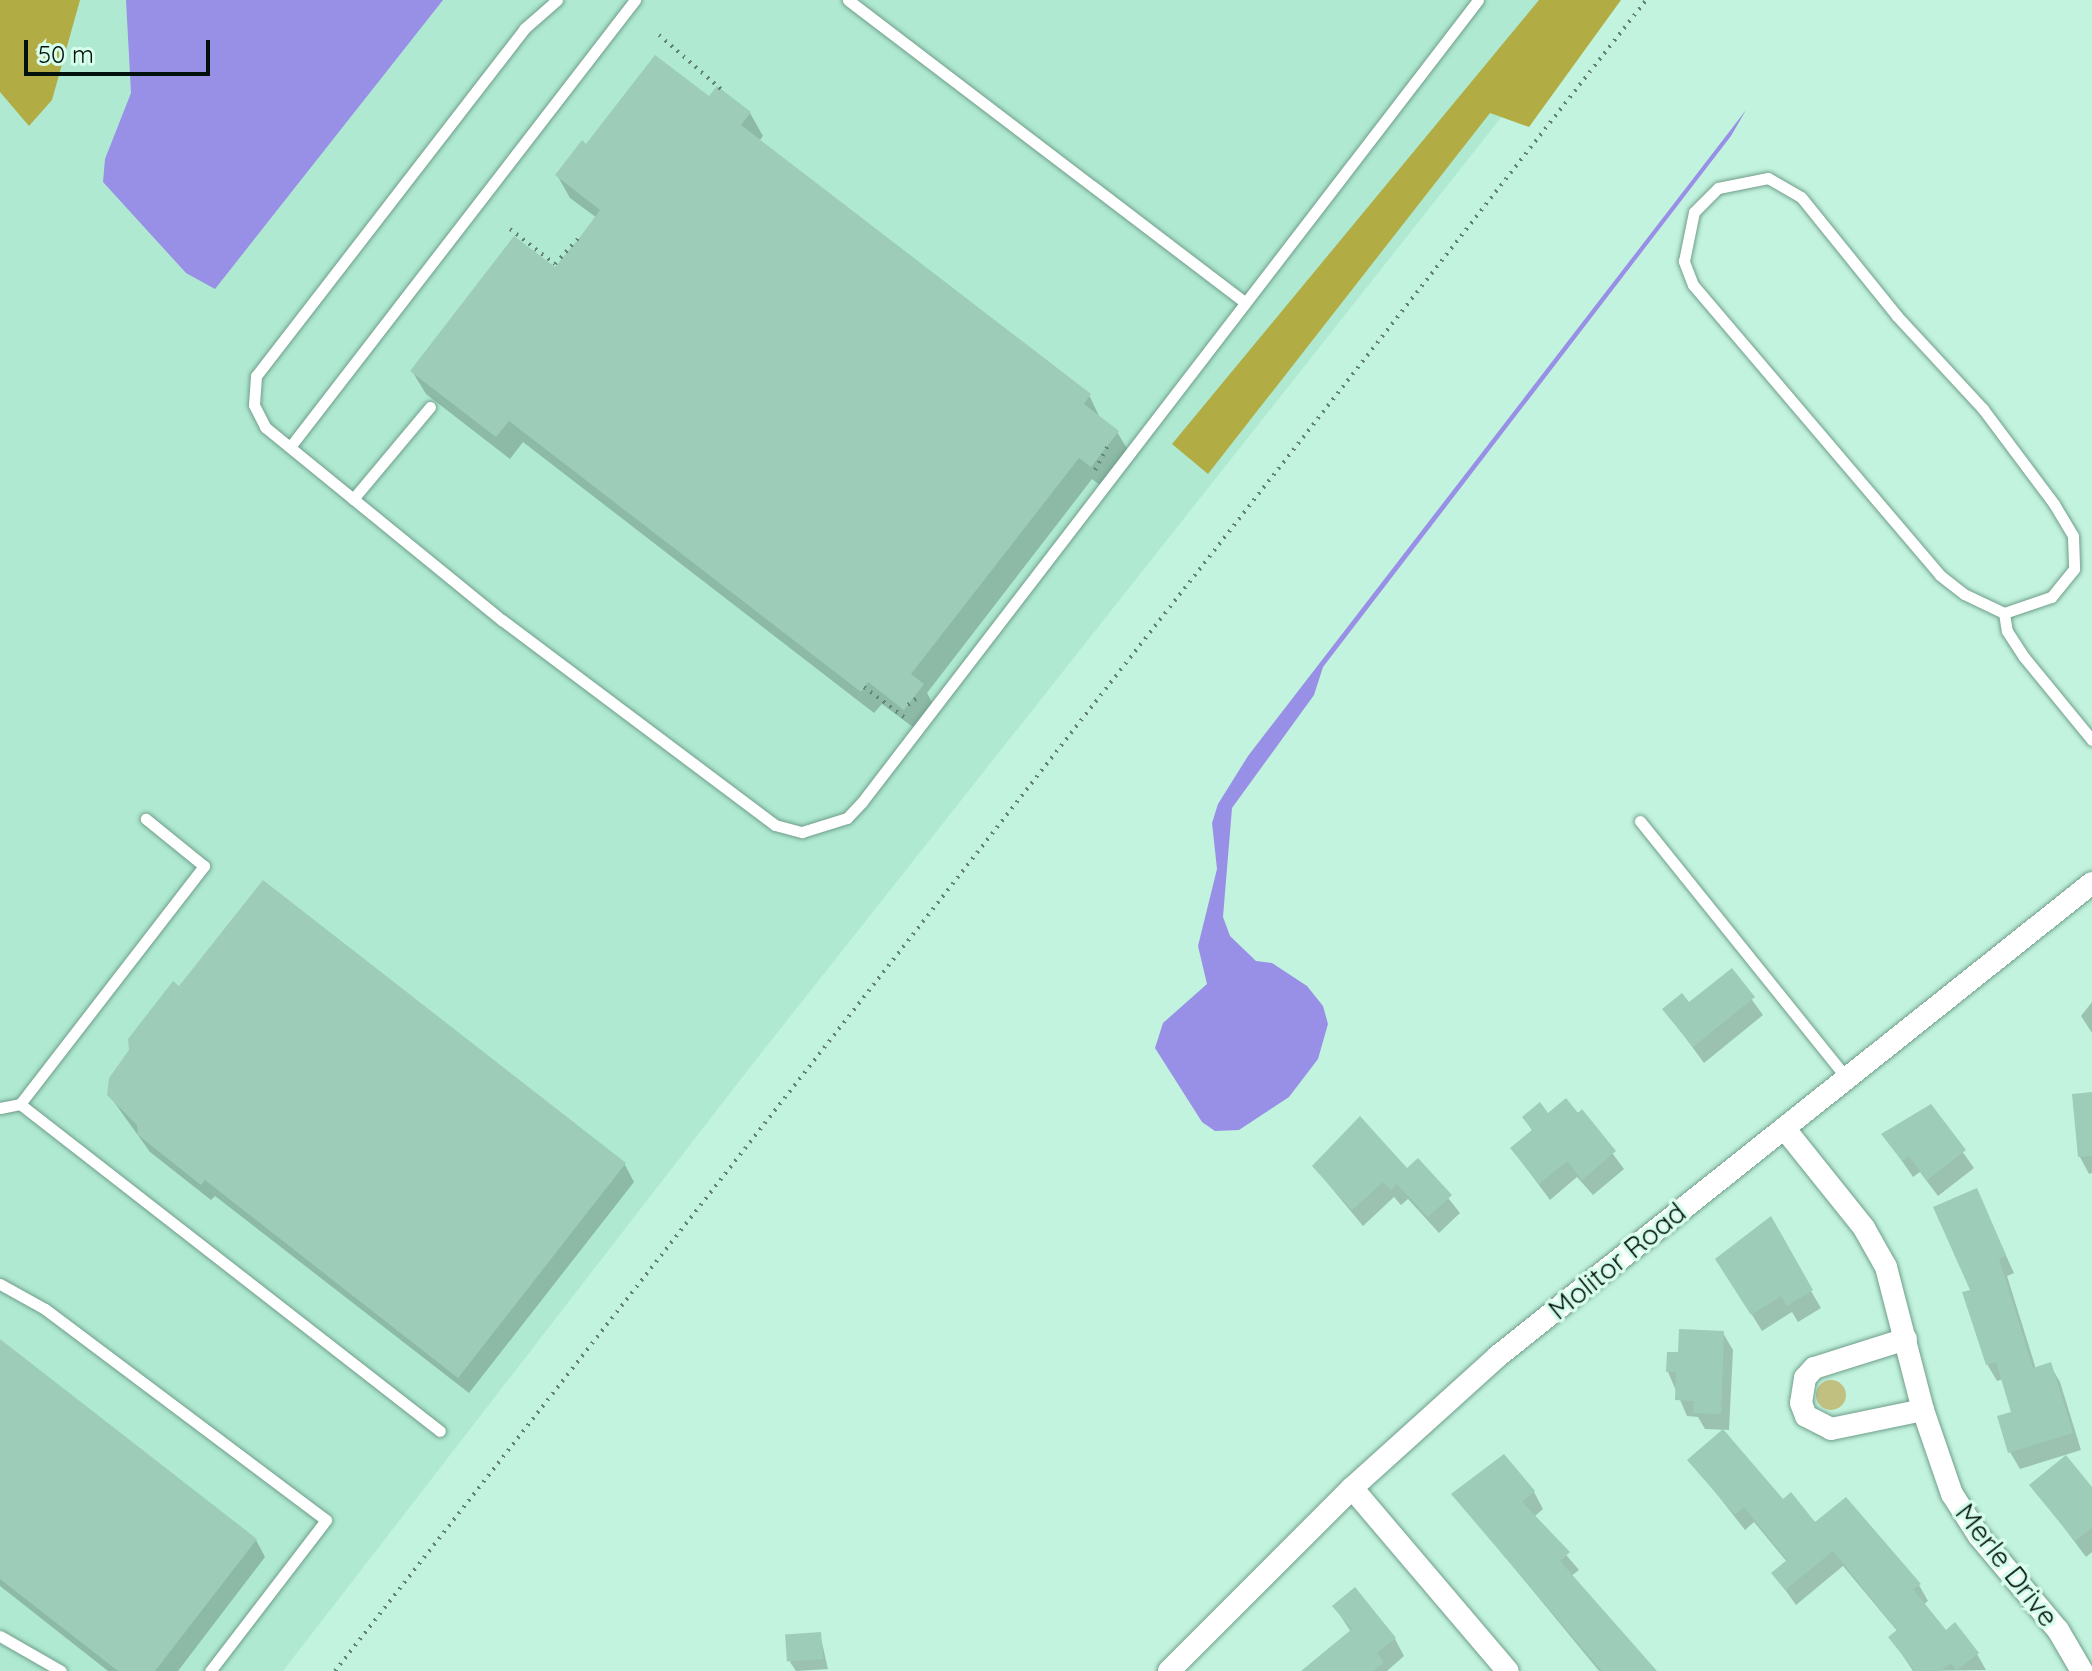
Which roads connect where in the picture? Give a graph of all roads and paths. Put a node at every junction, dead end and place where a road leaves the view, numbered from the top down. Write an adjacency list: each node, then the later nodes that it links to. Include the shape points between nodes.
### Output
1 (557, 0): 13 (lane, via 525,28 256,376 254,405 265,427)
2 (635, 0): 13 (lane)
3 (848, 0): 10 (lane)
4 (1478, 0): 10 (lane)
5 (1646, 0): 35 (path)
6 (659, 35): 7 (path)
7 (721, 89)
8 (510, 229): 9 (path, via 555,264)
9 (579, 237)
10 (1243, 301): 15 (lane, via 862,802 847,818 820,830 775,825 502,620)
11 (430, 407): 15 (lane)
12 (1108, 446): 14 (path)
13 (290, 447): 15 (lane)
14 (1095, 470)
15 (353, 499)
16 (2004, 613): 16 (lane, via 1964,594 1940,575 1693,285 1684,261 1694,212 1718,188 1768,178 1801,197 1897,316 1983,409 2054,504 2073,536 2074,569 2051,597); 19 (lane, via 2007,631 2024,657)
17 (864, 687): 18 (path)
18 (905, 718)
19 (2092, 740)
20 (146, 819): 24 (lane, via 204,866)
21 (1640, 821): 23 (lane)
22 (2092, 883): 23 (street, Molitor Road)
23 (1847, 1078): 26 (street, Molitor Road)
24 (20, 1104): 25 (lane); 30 (lane)
25 (0, 1108)
26 (1784, 1128): 28 (street, Merle Drive, via 1874,1244); 31 (street, Molitor Road, via 1498,1356)
27 (0, 1284): 34 (lane, via 45,1309 326,1520)
28 (1906, 1339): 29 (street, Merle Drive); 29 (street, via 1814,1368 1805,1378 1801,1403 1806,1416 1831,1429)
29 (1923, 1410): 38 (street, Merle Drive, via 1952,1494 1967,1519 2058,1630)
30 (440, 1431)
31 (1352, 1488): 36 (street, Molitor Road); 37 (street)
32 (0, 1636): 33 (lane)
33 (61, 1671)
34 (210, 1671)
35 (335, 1671)
36 (1169, 1671)
37 (1508, 1671)
38 (2082, 1671)

